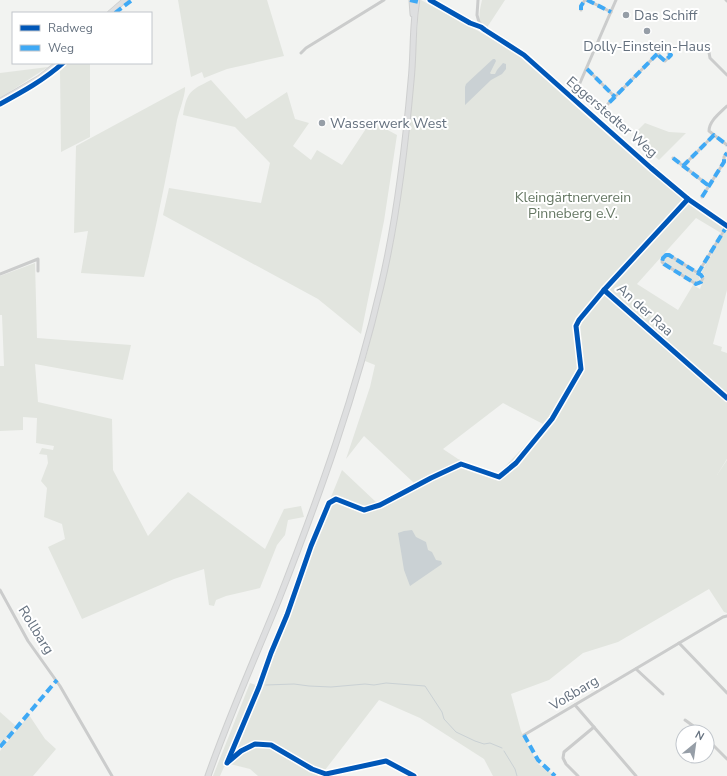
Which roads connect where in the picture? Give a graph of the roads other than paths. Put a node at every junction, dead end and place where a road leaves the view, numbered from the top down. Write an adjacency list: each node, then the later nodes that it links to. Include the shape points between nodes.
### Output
1 (126, 0): 9 (main road)
2 (384, 0): 13 (street, via 306,48)
3 (412, 0): 11 (main road)
4 (417, 0): 11 (main road)
5 (478, 0): 19 (street, Eggerstedter Weg, via 477,15 481,27 524,55)
6 (586, 0): 8 (street); 10 (street)
7 (616, 0): 10 (street)
8 (581, 10)
9 (111, 12)
10 (611, 12): 16 (street)
11 (415, 27): 50 (main road, via 410,95 395,213 370,332 309,520)
12 (708, 47): 17 (street, via 710,58)
13 (302, 53)
14 (657, 54): 14 (street, via 663,48 671,55 664,61); 18 (street)
15 (57, 64): 20 (main road, via 39,78)
16 (586, 69): 18 (street); 19 (street)
17 (727, 75)
18 (615, 97): 22 (street)
19 (573, 99): 30 (street, Eggerstedter Weg)
20 (0, 101)
21 (727, 106): 23 (street, via 709,127 709,131)
22 (601, 111)
23 (714, 135): 24 (street); 27 (street)
24 (727, 145)
25 (727, 153): 28 (street)
26 (673, 158): 27 (street)
27 (683, 166): 28 (street)
28 (709, 186): 29 (street)
29 (702, 197)
30 (688, 199): 31 (street, Eggerstedter Weg); 35 (street, An der Raa, via 604,290)
31 (727, 226): 33 (street)
32 (38, 271): 34 (street, via 38,259)
33 (698, 273): 33 (street, via 669,255 663,258 664,264 696,284 703,278)
34 (0, 274)
35 (727, 398)
36 (0, 590): 49 (street, Rollbarg, via 28,641 57,680)
37 (727, 616): 38 (street, Voßbarg)
38 (679, 643): 39 (street, Voßbarg); 40 (street)
39 (636, 669): 41 (street); 42 (street, Voßbarg)
40 (727, 693)
41 (663, 694)
42 (575, 705): 45 (street); 46 (street, Voßbarg)
43 (686, 720): 44 (street)
44 (692, 724)
45 (594, 727): 51 (street, via 564,752 566,764); 52 (street)
46 (524, 735)
47 (715, 747): 48 (street)
48 (727, 760)
49 (112, 776)
50 (208, 776)
51 (578, 776)
52 (636, 776)

